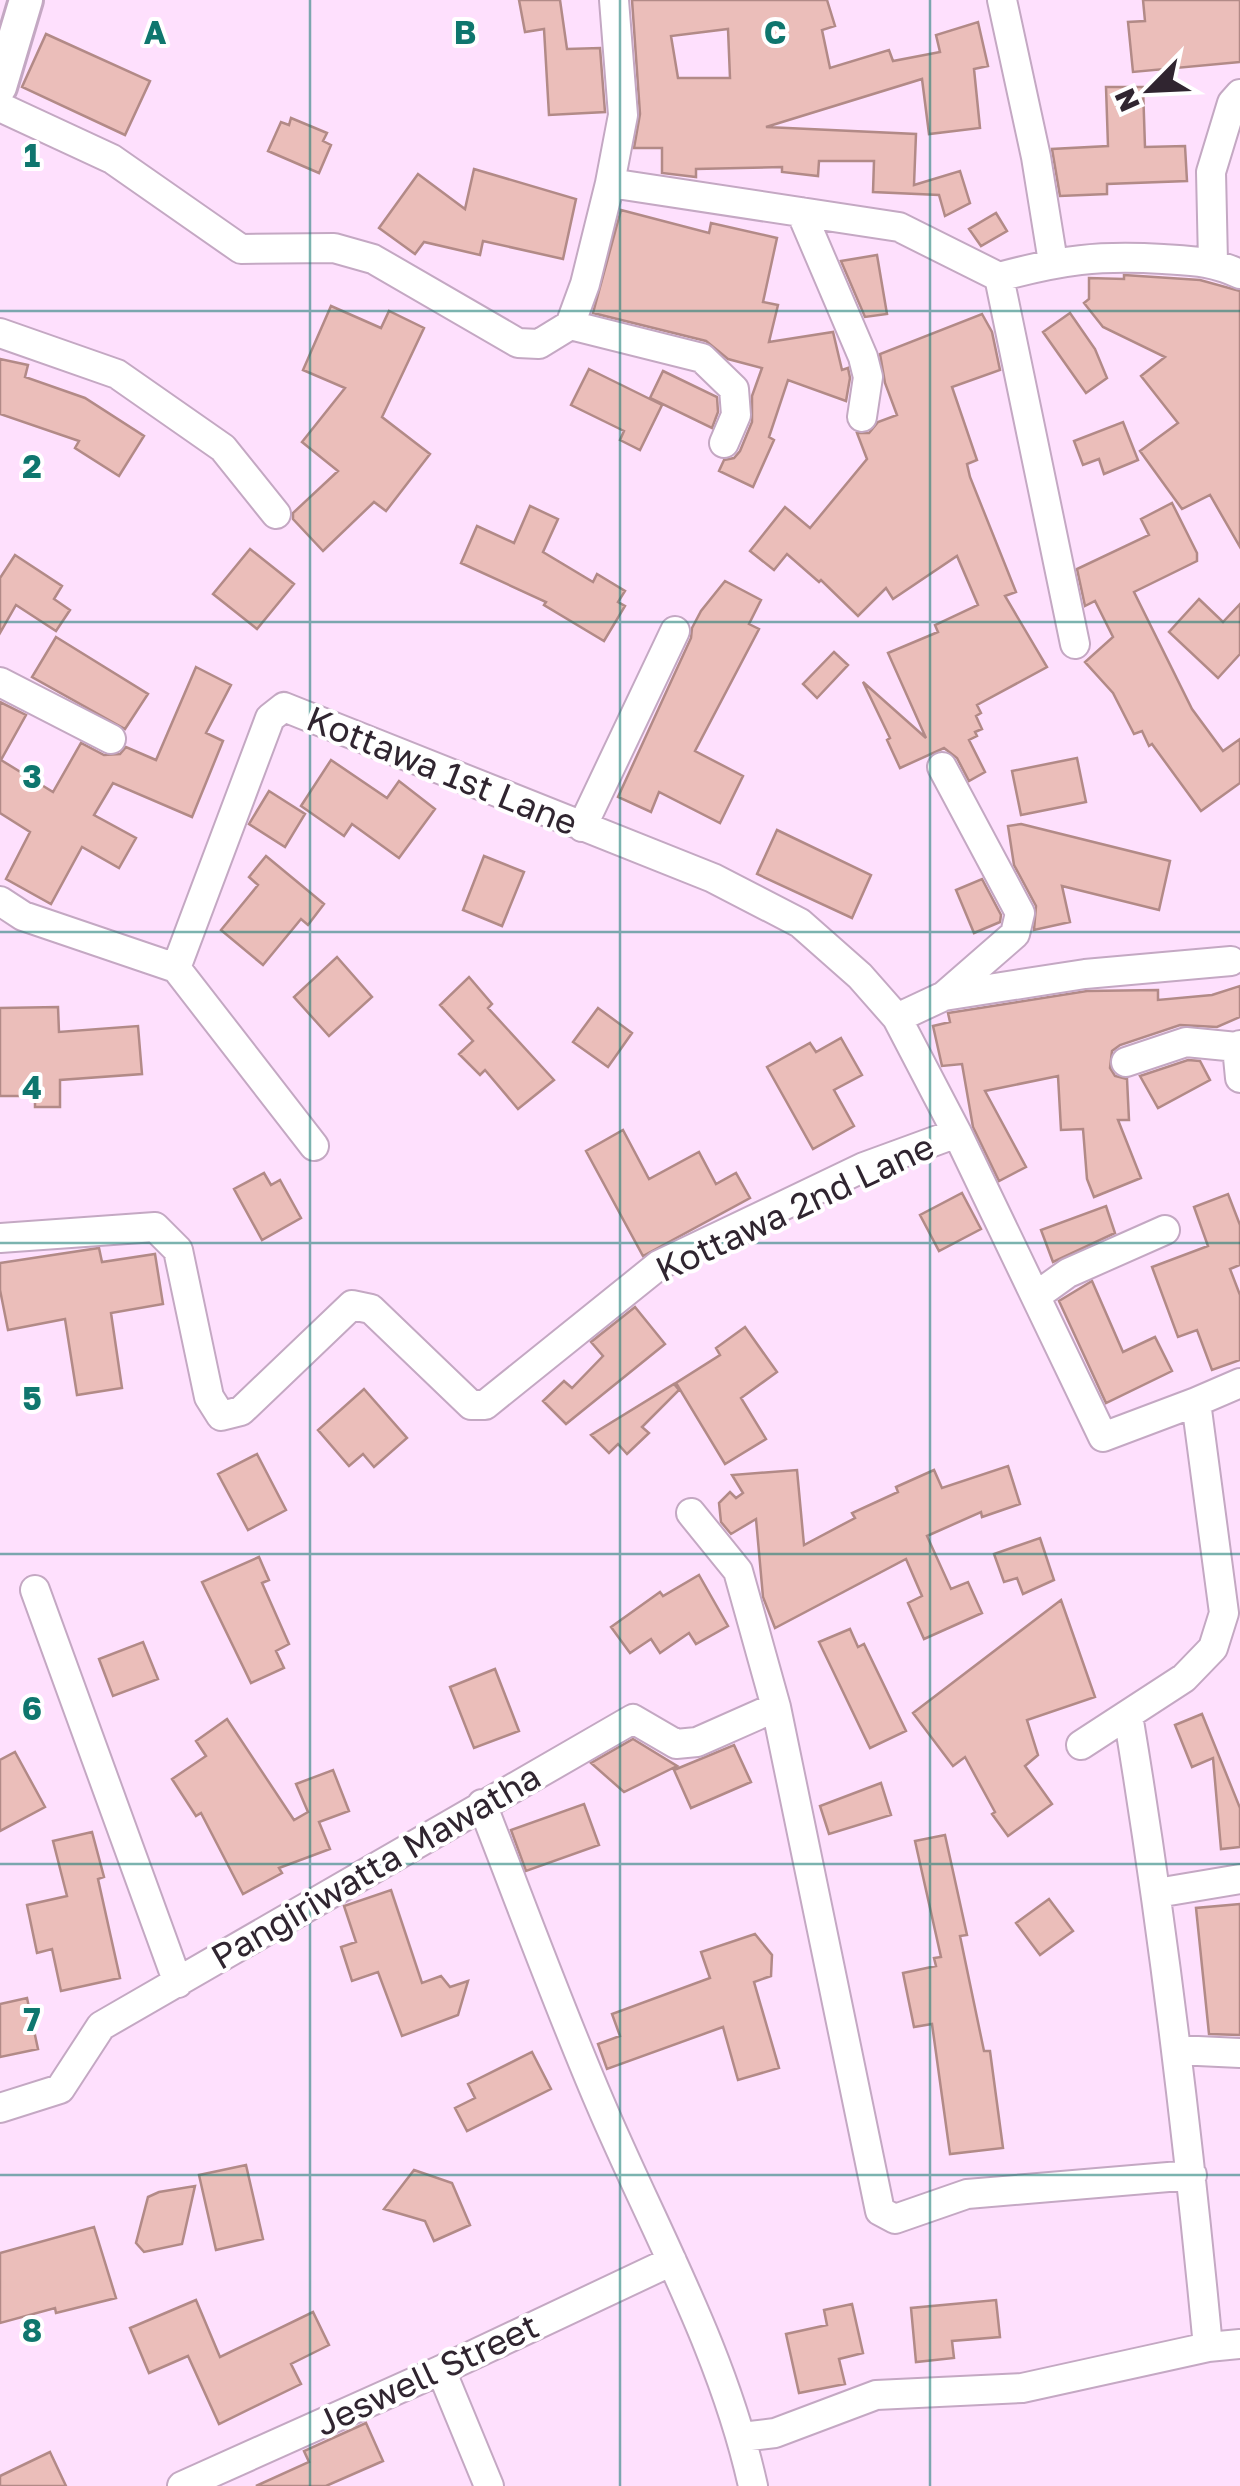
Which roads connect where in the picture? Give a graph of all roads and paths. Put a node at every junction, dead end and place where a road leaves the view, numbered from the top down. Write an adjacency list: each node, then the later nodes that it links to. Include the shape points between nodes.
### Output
1 (26, 0): 4 (main road)
2 (614, 0): 7 (street, via 624,115)
3 (1002, 0): 9 (street)
4 (2, 71)
5 (1240, 94): 10 (street, via 1211,172)
6 (0, 108): 13 (street, via 112,158 242,249 334,248 374,258 518,342 539,344)
7 (610, 183): 8 (street); 13 (street)
8 (800, 212): 12 (street, via 899,226); 15 (street, via 863,357 868,377)
9 (1054, 262): 10 (street, via 1106,256); 12 (street)
10 (1214, 262): 11 (street)
11 (1240, 274)
12 (999, 277): 19 (street)
13 (570, 325): 16 (street, via 702,358 734,389 736,415)
14 (0, 333): 17 (street, via 118,374 223,448)
15 (862, 417)
16 (724, 443)
17 (276, 514)
18 (675, 631): 23 (street)
19 (1075, 644)
20 (0, 682): 21 (street)
21 (111, 739)
22 (942, 767): 27 (street, via 1020,913 1015,934)
23 (582, 827): 26 (street, Kottawa 1st Lane, via 284,708 270,718); 28 (street, Kottawa 1st Lane, via 712,878 800,923)
24 (0, 900): 26 (street, via 23,916)
25 (1231, 960): 27 (street)
26 (176, 968): 33 (street)
27 (944, 996): 28 (street)
28 (897, 1018): 32 (street, Kottawa 1st Lane)
29 (1238, 1046): 30 (street, via 1186,1042); 31 (street)
30 (1126, 1062)
31 (1240, 1078)
32 (957, 1133): 35 (street, Kottawa 2nd Lane, via 864,1168 659,1265 485,1405 471,1405 371,1308 352,1304 241,1411 221,1416 208,1397 178,1250 156,1227); 36 (street, Kottawa 1st Lane)
33 (314, 1146)
34 (1166, 1230): 36 (street, via 1068,1272)
35 (0, 1238)
36 (1036, 1296): 38 (street, Kottawa 1st Lane, via 1103,1438)
37 (1240, 1383): 38 (street)
38 (1196, 1402): 42 (street, via 1224,1613 1212,1648 1194,1668)
39 (691, 1512): 41 (street, via 738,1571)
40 (35, 1590): 47 (street)
41 (776, 1707): 44 (street, Pangiriwatta Mawatha, via 697,1742 676,1744 633,1718); 51 (street, via 880,2210 895,2219 967,2194)
42 (1128, 1715): 43 (street); 46 (street)
43 (1081, 1745)
44 (482, 1804): 47 (street, Pangiriwatta Mawatha); 52 (street, via 600,2103)
45 (1240, 1880): 46 (street)
46 (1158, 1893): 48 (street)
47 (178, 1983): 50 (street, Pangiriwatta Mawatha, via 100,2026 60,2088)
48 (1176, 2050): 49 (street); 51 (street)
49 (1240, 2054)
50 (0, 2108)
51 (1192, 2175): 54 (street)
52 (672, 2261): 55 (street, Jeswell Street); 56 (street)
53 (1240, 2344): 54 (street)
54 (1208, 2347): 56 (street, via 1022,2388 876,2395 775,2433)
55 (441, 2370): 57 (street, Jeswell Street); 59 (street)
56 (742, 2437): 60 (street)
57 (229, 2477): 58 (street, Jeswell Street)
58 (182, 2486)
59 (489, 2486)
60 (753, 2486)

